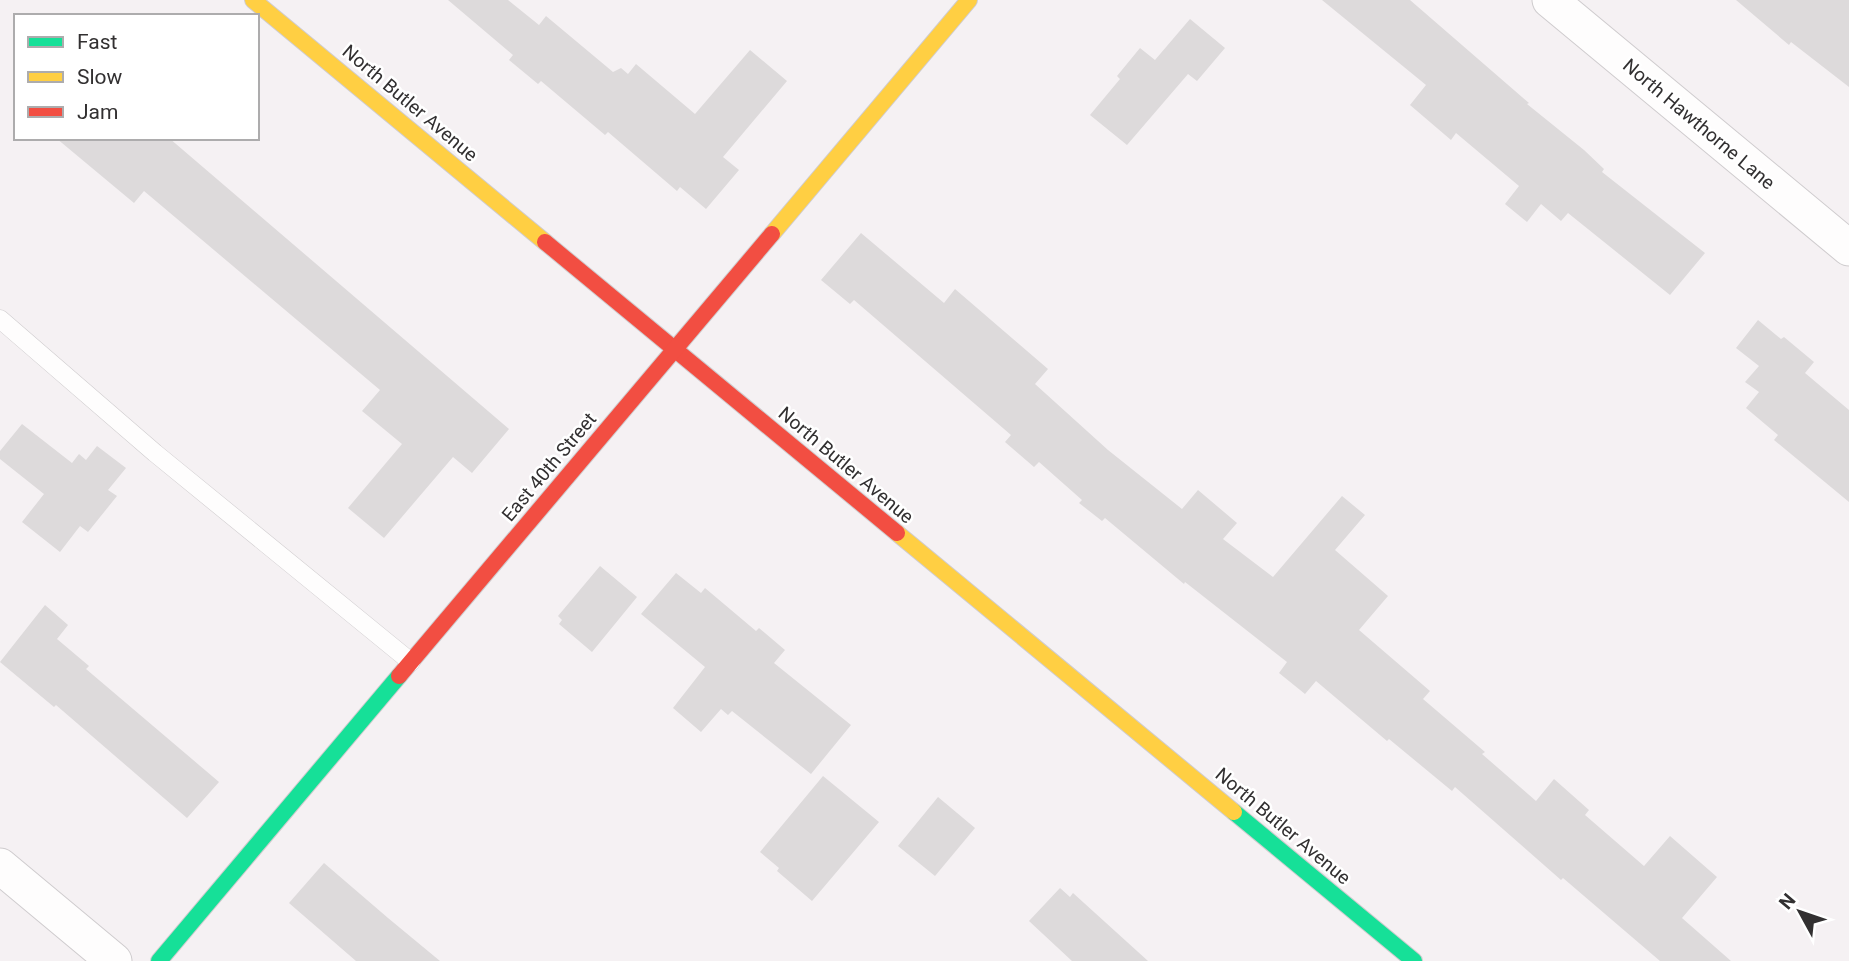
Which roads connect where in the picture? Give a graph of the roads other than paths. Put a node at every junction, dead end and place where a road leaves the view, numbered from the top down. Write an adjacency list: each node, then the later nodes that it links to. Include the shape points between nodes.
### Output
1 (253, 0): 6 (street, North Butler Avenue)
2 (969, 0): 6 (street, East 40th Street)
3 (1550, 0): 4 (street, North Hawthorne Lane)
4 (1849, 248)
5 (0, 319): 7 (lane, via 155,453)
6 (675, 351): 7 (street, East 40th Street); 11 (street, North Butler Avenue)
7 (411, 662): 10 (street, East 40th Street)
8 (0, 866): 9 (street)
9 (114, 961)
10 (159, 961)
11 (1414, 961)

